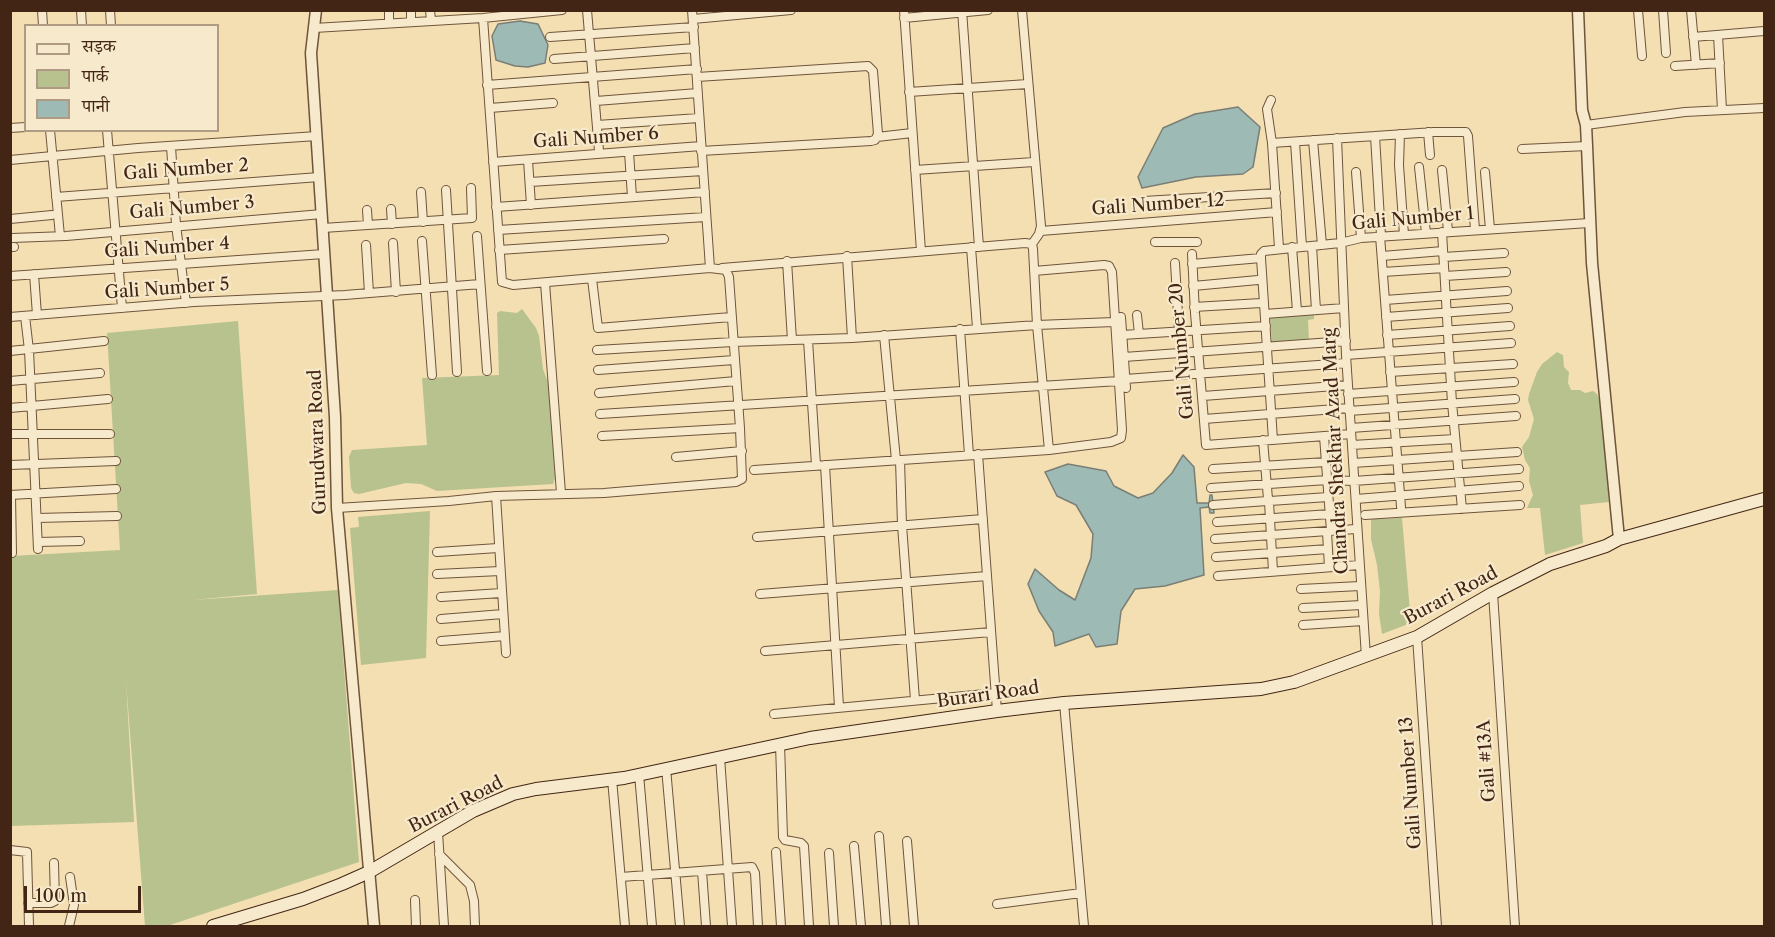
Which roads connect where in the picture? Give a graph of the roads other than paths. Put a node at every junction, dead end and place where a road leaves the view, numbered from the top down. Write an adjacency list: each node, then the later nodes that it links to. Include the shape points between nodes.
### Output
1 (316, 10): 23 (street, Gurudwara Road)
2 (389, 10): 22 (street)
3 (411, 10): 21 (street)
4 (430, 10): 20 (street)
5 (465, 10): 17 (street)
6 (562, 10): 18 (street)
7 (587, 10): 25 (street)
8 (791, 10): 19 (street)
9 (987, 10): 15 (street)
10 (1022, 10): 39 (street)
11 (1578, 10): 53 (street)
12 (1638, 10): 32 (street)
13 (1663, 10): 30 (street)
14 (1691, 10): 28 (street)
15 (962, 12): 16 (street); 41 (street)
16 (904, 14): 42 (street)
17 (454, 16): 18 (street); 20 (street)
18 (483, 18): 40 (street)
19 (693, 19): 25 (street); 29 (street)
20 (430, 21): 21 (street)
21 (411, 22): 22 (street)
22 (389, 23): 23 (street)
23 (314, 27): 60 (street, Gurudwara Road, via 311,53)
24 (1764, 31): 26 (street)
25 (590, 34): 27 (street); 31 (street)
26 (1718, 35): 28 (street); 34 (street)
27 (550, 37)
28 (1693, 37): 35 (street)
29 (695, 48): 31 (street); 37 (street)
30 (1666, 52)
31 (592, 56): 33 (street); 38 (street)
32 (1642, 57)
33 (554, 59)
34 (1720, 63): 35 (street); 49 (street)
35 (1695, 65): 36 (street)
36 (1676, 66)
37 (697, 73): 38 (street); 43 (street); 62 (street, via 867,66 873,70)
38 (594, 77): 40 (street); 45 (street)
39 (1028, 84): 41 (street); 79 (street)
40 (487, 85): 47 (street)
41 (967, 88): 42 (street); 80 (street)
42 (909, 92): 58 (street)
43 (698, 93): 45 (street); 50 (street)
44 (1271, 100): 66 (street, via 1267,109)
45 (596, 101): 52 (street)
46 (553, 103): 47 (street)
47 (490, 108): 78 (street)
48 (1764, 108): 49 (street)
49 (1722, 110): 53 (street)
50 (699, 118): 52 (street); 69 (street)
51 (10, 121): 54 (street)
52 (597, 124): 72 (street)
53 (1586, 125): 68 (street)
54 (11, 128)
55 (50, 132): 74 (street)
56 (108, 132): 71 (street)
57 (1428, 132): 59 (street); 75 (street); 118 (street, via 1462,131 1468,136)
58 (912, 134): 62 (street, Gali Number 6); 82 (street)
59 (1400, 134): 61 (street); 123 (street)
60 (317, 136): 67 (street); 88 (street, Gurudwara Road)
61 (1375, 136): 63 (street); 126 (street)
62 (877, 137): 69 (street, Gali Number 6, via 871,141)
63 (1337, 138): 64 (street); 133 (street, Chandra Shekhar Azad Marg)
64 (1313, 140): 65 (street); 136 (street)
65 (1295, 141): 66 (street); 138 (street)
66 (1272, 142): 96 (street)
67 (171, 146): 71 (street); 90 (street)
68 (1587, 146): 70 (street); 111 (street)
69 (701, 149): 73 (street, Gali Number 6); 84 (street)
70 (1522, 149)
71 (109, 150): 74 (street); 95 (street)
72 (599, 151)
73 (629, 152): 77 (street, Gali Number 6); 87 (street)
74 (52, 155): 76 (street); 97 (street)
75 (1430, 155)
76 (10, 160)
77 (528, 160): 78 (street, Gali Number 6); 89 (street)
78 (493, 162): 101 (street)
79 (1034, 162): 80 (street); 120 (street)
80 (972, 166): 82 (street); 139 (street)
81 (1419, 167): 122 (street)
82 (915, 170): 143 (street)
83 (1442, 170): 121 (street)
84 (703, 171): 87 (street); 94 (street)
85 (1356, 172): 127 (street)
86 (1485, 172): 116 (street, Gali Number 1)
87 (631, 176): 89 (street); 98 (street)
88 (319, 177): 90 (street, Gali Number 2); 105 (street, Gurudwara Road)
89 (530, 182): 100 (street)
90 (174, 188): 95 (street, Gali Number 2); 113 (street)
91 (471, 188): 109 (street, via 472,218)
92 (446, 190): 109 (street)
93 (421, 192): 110 (street)
94 (705, 192): 98 (street); 107 (street)
95 (112, 193): 97 (street, Gali Number 2); 119 (street)
96 (1276, 193): 99 (street); 104 (street)
97 (56, 197): 124 (street)
98 (632, 197): 100 (street)
99 (1144, 201)
100 (531, 205): 101 (street)
101 (496, 207): 117 (street)
102 (391, 209): 112 (street)
103 (367, 210): 114 (street)
104 (1277, 213): 120 (street, Gali Number 12); 141 (street)
105 (322, 214): 113 (street, Gali Number 3); 115 (street, Gurudwara Road)
106 (52, 215): 108 (street)
107 (706, 217): 117 (street); 156 (street)
108 (10, 219)
109 (448, 220): 110 (street); 169 (street)
110 (423, 222): 112 (street)
111 (1589, 223): 116 (street, Gali Number 1); 329 (street)
112 (392, 224): 114 (street)
113 (176, 225): 119 (street, Gali Number 3); 152 (street)
114 (368, 225): 115 (street)
115 (323, 228): 145 (street, Gurudwara Road)
116 (1490, 229): 118 (street, Gali Number 1)
117 (498, 230): 142 (street)
118 (1475, 230): 121 (street, Gali Number 1)
119 (116, 231): 124 (street, Gali Number 3); 155 (street)
120 (1041, 231): 135 (street)
121 (1445, 232): 122 (street, Gali Number 1); 147 (street)
122 (1426, 233): 123 (street, Gali Number 1)
123 (1404, 235): 126 (street, Gali Number 1)
124 (63, 236): 134 (street, Gali Number 3)
125 (477, 236): 167 (street)
126 (1381, 236): 127 (street, Gali Number 1); 149 (street)
127 (1361, 238): 133 (street, Gali Number 1)
128 (664, 239): 142 (street)
129 (422, 241): 170 (street)
130 (1155, 242): 131 (street)
131 (1197, 242)
132 (393, 243): 171 (street)
133 (1340, 243): 136 (street, Gali Number 1); 181 (street, Chandra Shekhar Azad Marg)
134 (12, 244)
135 (1032, 244): 139 (street); 158 (street)
136 (1322, 245): 138 (street, Gali Number 1)
137 (366, 246): 173 (street)
138 (1307, 246): 140 (street, Gali Number 1); 183 (street)
139 (975, 247): 143 (street); 197 (street)
140 (1292, 247): 141 (street, Gali Number 1); 184 (street)
141 (1280, 248): 150 (street, via 1264,251)
142 (499, 250): 166 (street, via 502,282)
143 (921, 251): 148 (street)
144 (1504, 253): 147 (street)
145 (324, 254): 152 (street, Gali Number 4); 175 (street, Gurudwara Road)
146 (1192, 254): 154 (street, Gali Number 20)
147 (1443, 254): 149 (street); 160 (street)
148 (847, 256): 151 (street); 206 (street)
149 (1382, 256): 159 (street)
150 (1261, 258): 154 (street); 186 (street)
151 (787, 261): 157 (street); 208 (street)
152 (181, 263): 155 (street, Gali Number 4); 177 (street)
153 (1175, 263): 201 (street)
154 (1192, 264): 168 (street, Gali Number 20)
155 (119, 267): 162 (street, Gali Number 4); 180 (street)
156 (710, 268): 157 (street); 164 (street)
157 (722, 268): 190 (street, via 728,273)
158 (1034, 271): 193 (street, via 1109,266); 194 (street)
159 (1383, 272): 160 (street); 176 (street)
160 (1444, 272): 161 (street); 174 (street)
161 (1506, 272)
162 (34, 274): 163 (street, Gali Number 4); 187 (street)
163 (11, 276)
164 (592, 279): 166 (street); 190 (street, via 598,328)
165 (1258, 280): 168 (street)
166 (545, 283): 301 (street)
167 (480, 284): 169 (street, Gali Number 5); 227 (street)
168 (1193, 286): 179 (street, Gali Number 20)
169 (453, 287): 170 (street, Gali Number 5); 228 (street)
170 (426, 289): 171 (street, Gali Number 5); 232 (street)
171 (396, 291): 173 (street, Gali Number 5)
172 (1507, 291): 174 (street)
173 (369, 293): 175 (street, Gali Number 5)
174 (1445, 295): 176 (street); 185 (street)
175 (327, 296): 177 (street, Gali Number 5); 313 (street, Gurudwara Road)
176 (1384, 300): 192 (street)
177 (186, 303): 180 (street, Gali Number 5)
178 (1261, 303): 179 (street)
179 (1194, 307): 199 (street, Gali Number 20)
180 (122, 308): 187 (street, Gali Number 5)
181 (1344, 308): 183 (street); 210 (street, Chandra Shekhar Azad Marg)
182 (1508, 308): 185 (street)
183 (1316, 310): 184 (street)
184 (1297, 311): 186 (street)
185 (1446, 312): 192 (street); 200 (street)
186 (1265, 314): 195 (street)
187 (37, 315): 189 (street, Gali Number 5)
188 (1137, 315): 202 (street)
189 (25, 316): 191 (street, Gali Number 5); 215 (street)
190 (731, 316): 211 (street)
191 (10, 317)
192 (1386, 317): 203 (street)
193 (1118, 320): 194 (street); 205 (street); 234 (street)
194 (1037, 325): 197 (street); 238 (street)
195 (1266, 326): 199 (street); 213 (street)
196 (1510, 326): 200 (street)
197 (976, 328): 198 (street)
198 (960, 329): 204 (street); 241 (street)
199 (1197, 330): 201 (street); 218 (street, Gali Number 20)
200 (1448, 330): 203 (street); 214 (street)
201 (1179, 331): 202 (street)
202 (1139, 334): 205 (street)
203 (1387, 334): 219 (street)
204 (884, 335): 206 (street); 246 (street)
205 (1122, 335): 220 (street)
206 (852, 338): 207 (street)
207 (808, 339): 208 (street); 250 (street)
208 (792, 340): 211 (street)
209 (104, 341): 215 (street)
210 (1346, 341): 213 (street); 221 (street, Chandra Shekhar Azad Marg)
211 (733, 342): 216 (street); 222 (street)
212 (1511, 343): 214 (street)
213 (1267, 346): 218 (street); 225 (street)
214 (1449, 348): 219 (street); 224 (street)
215 (29, 350): 217 (street); 233 (street)
216 (597, 350)
217 (10, 351)
218 (1199, 352): 220 (street); 231 (street, Gali Number 20)
219 (1388, 352): 221 (street); 229 (street)
220 (1124, 357): 234 (street)
221 (1346, 359): 225 (street); 242 (street, Chandra Shekhar Azad Marg)
222 (734, 360): 226 (street); 236 (street)
223 (1513, 364): 224 (street)
224 (1450, 367): 229 (street); 239 (street)
225 (1268, 368): 231 (street); 244 (street)
226 (598, 370)
227 (488, 371)
228 (457, 372)
229 (1390, 372): 243 (street)
230 (100, 373): 233 (street)
231 (1201, 373): 234 (street); 247 (street, Gali Number 20)
232 (432, 375)
233 (30, 379): 235 (street); 253 (street)
234 (1122, 380): 238 (street); 240 (street); 274 (street, via 1121,438)
235 (10, 381)
236 (736, 381): 245 (street); 252 (street)
237 (1514, 382): 239 (street)
238 (1043, 384): 241 (street); 274 (street)
239 (1451, 386): 243 (street); 251 (street)
240 (1126, 388)
241 (966, 390): 246 (street); 277 (street)
242 (1348, 390): 243 (street); 244 (street); 256 (street, Chandra Shekhar Azad Marg)
243 (1392, 390): 255 (street)
244 (1270, 391): 247 (street); 258 (street)
245 (599, 393)
246 (890, 395): 250 (street); 280 (street)
247 (1203, 396): 260 (street, Gali Number 20)
248 (108, 399): 253 (street)
249 (1515, 399): 251 (street)
250 (813, 400): 252 (street); 287 (street)
251 (1452, 403): 255 (street); 261 (street)
252 (738, 405): 257 (street); 263 (street)
253 (31, 406): 254 (street); 265 (street)
254 (10, 408)
255 (1393, 408): 256 (street); 262 (street)
256 (1349, 410): 258 (street); 264 (street, Chandra Shekhar Azad Marg)
257 (600, 414)
258 (1271, 414): 260 (street); 271 (street)
259 (1514, 416): 261 (street)
260 (1204, 419): 271 (street, Gali Number 20, via 1206,445)
261 (1454, 421): 262 (street); 270 (street)
262 (1395, 424): 264 (street); 272 (street)
263 (740, 428): 268 (street); 275 (street)
264 (1351, 431): 269 (street); 273 (street, Chandra Shekhar Azad Marg)
265 (33, 433): 266 (street); 267 (street); 285 (street)
266 (10, 434)
267 (110, 434)
268 (602, 436)
269 (1324, 436): 271 (street); 283 (street)
270 (1455, 438): 272 (street); 278 (street)
271 (1268, 440): 288 (street)
272 (1396, 442): 273 (street); 281 (street)
273 (1352, 445): 284 (street, Chandra Shekhar Azad Marg)
274 (1049, 450): 277 (street)
275 (742, 451): 279 (street); 301 (street, via 742,478 736,483)
276 (1517, 452): 278 (street)
277 (974, 455): 280 (street); 320 (street)
278 (1457, 456): 281 (street); 292 (street)
279 (676, 457)
280 (898, 460): 287 (street); 322 (street)
281 (1398, 460): 284 (street); 293 (street)
282 (116, 461): 285 (street)
283 (1326, 462): 288 (street); 294 (street)
284 (1353, 463): 295 (street, Chandra Shekhar Azad Marg)
285 (34, 464): 286 (street); 302 (street)
286 (10, 465)
287 (820, 465): 291 (street); 324 (street)
288 (1266, 466): 289 (street); 296 (street)
289 (1213, 469)
290 (1519, 469): 292 (street)
291 (754, 470)
292 (1459, 473): 293 (street); 300 (street)
293 (1399, 477): 295 (street); 305 (street)
294 (1327, 480): 295 (street); 296 (street); 306 (street)
295 (1354, 481): 307 (street, Chandra Shekhar Azad Marg)
296 (1267, 484): 298 (street); 309 (street)
297 (1519, 486): 300 (street)
298 (1211, 488)
299 (116, 489): 302 (street)
300 (1460, 491): 305 (street); 314 (street)
301 (561, 493): 304 (street)
302 (36, 494): 303 (street); 318 (street)
303 (11, 495): 334 (street)
304 (496, 496): 313 (street); 331 (street)
305 (1400, 496): 307 (street); 312 (street)
306 (1328, 497): 309 (street); 315 (street)
307 (1356, 499): 323 (street, Chandra Shekhar Azad Marg)
308 (1764, 499): 329 (main road, Burari Road)
309 (1268, 501): 310 (street); 319 (street)
310 (1213, 505)
311 (1520, 505): 314 (street)
312 (1401, 507)
313 (337, 508): 389 (street, Gurudwara Road)
314 (1461, 509): 316 (street)
315 (1330, 514): 319 (street); 325 (street)
316 (1365, 515)
317 (117, 516): 318 (street)
318 (37, 518): 330 (street, via 38,546)
319 (1270, 518): 321 (street); 326 (street)
320 (983, 519): 322 (street); 342 (street)
321 (1217, 522)
322 (902, 525): 324 (street); 344 (street)
323 (1356, 530): 325 (street); 337 (street, Chandra Shekhar Azad Marg)
324 (828, 531): 327 (street); 346 (street)
325 (1329, 531): 326 (street); 332 (street)
326 (1271, 535): 328 (street); 335 (street)
327 (757, 537)
328 (1215, 539)
329 (1619, 539): 349 (main road, Burari Road, via 1550,564)
330 (80, 541)
331 (498, 548): 333 (street); 339 (street)
332 (1328, 549): 335 (street); 338 (street)
333 (437, 552)
334 (12, 553)
335 (1272, 553): 336 (street); 340 (street)
336 (1216, 557)
337 (1359, 565): 338 (street); 345 (street, Chandra Shekhar Azad Marg)
338 (1329, 567): 340 (street)
339 (500, 571): 341 (street); 348 (street)
340 (1273, 571): 343 (street)
341 (437, 574)
342 (987, 576): 344 (street); 358 (street)
343 (1218, 576)
344 (906, 583): 346 (street); 361 (street)
345 (1360, 586): 347 (street); 352 (street, Chandra Shekhar Azad Marg)
346 (831, 589): 350 (street); 363 (street)
347 (1301, 590)
348 (501, 593): 351 (street); 354 (street)
349 (1493, 593): 360 (main road, Burari Road); 419 (street, Gali #13A)
350 (760, 594)
351 (441, 597)
352 (1362, 605): 353 (street); 356 (street, Chandra Shekhar Azad Marg)
353 (1303, 608)
354 (503, 614): 355 (street); 359 (street)
355 (441, 619)
356 (1363, 621): 357 (street); 366 (street, Chandra Shekhar Azad Marg)
357 (1303, 626)
358 (991, 632): 361 (street); 367 (street)
359 (505, 636): 362 (street); 365 (street)
360 (1417, 638): 366 (main road, Burari Road); 418 (street, Gali Number 13)
361 (911, 639): 363 (street); 368 (street)
362 (441, 641)
363 (836, 646): 364 (street); 370 (street)
364 (765, 651)
365 (506, 653)
366 (1366, 657): 369 (main road, Burari Road, via 1275,687)
367 (996, 693): 368 (street); 371 (street)
368 (915, 700): 370 (street)
369 (1064, 703): 371 (main road, Burari Road); 394 (street)
370 (839, 707): 372 (street)
371 (997, 711): 373 (main road, Burari Road)
372 (774, 714)
373 (780, 744): 374 (main road, Burari Road); 412 (street, via 783,837 804,846)
374 (720, 757): 375 (main road, Burari Road); 387 (street)
375 (666, 768): 376 (main road, Burari Road); 390 (street)
376 (639, 774): 377 (main road, Burari Road); 391 (street)
377 (612, 779): 378 (main road, Burari Road, via 513,794); 393 (street)
378 (438, 832): 385 (street); 389 (main road, Burari Road)
379 (879, 836): 415 (street)
380 (908, 841): 416 (street)
381 (854, 846): 414 (street)
382 (10, 850): 396 (street, via 27,852)
383 (776, 852): 411 (street)
384 (829, 853): 413 (street)
385 (439, 854): 403 (street); 404 (street, via 470,885)
386 (54, 863): 396 (street, via 55,901)
387 (728, 869): 388 (street); 409 (street); 410 (street, via 754,869)
388 (702, 871): 390 (street); 408 (street)
389 (369, 872): 400 (main road, Burari Road, via 303,899); 401 (street, Gurudwara Road)
390 (676, 872): 391 (street); 407 (street)
391 (647, 874): 393 (street); 406 (street)
392 (70, 877): 398 (street, via 74,905)
393 (621, 877): 405 (street)
394 (1080, 893): 397 (street); 417 (street)
395 (415, 900): 402 (street)
396 (28, 903): 399 (street)
397 (998, 904)
398 (66, 926)
399 (28, 927)
400 (213, 927)
401 (374, 927)
402 (416, 927)
403 (444, 927)
404 (475, 927)
405 (625, 927)
406 (652, 927)
407 (680, 927)
408 (706, 927)
409 (732, 927)
410 (758, 927)
411 (781, 927)
412 (809, 927)
413 (834, 927)
414 (861, 927)
415 (886, 927)
416 (914, 927)
417 (1084, 927)
418 (1437, 927)
419 (1515, 927)

